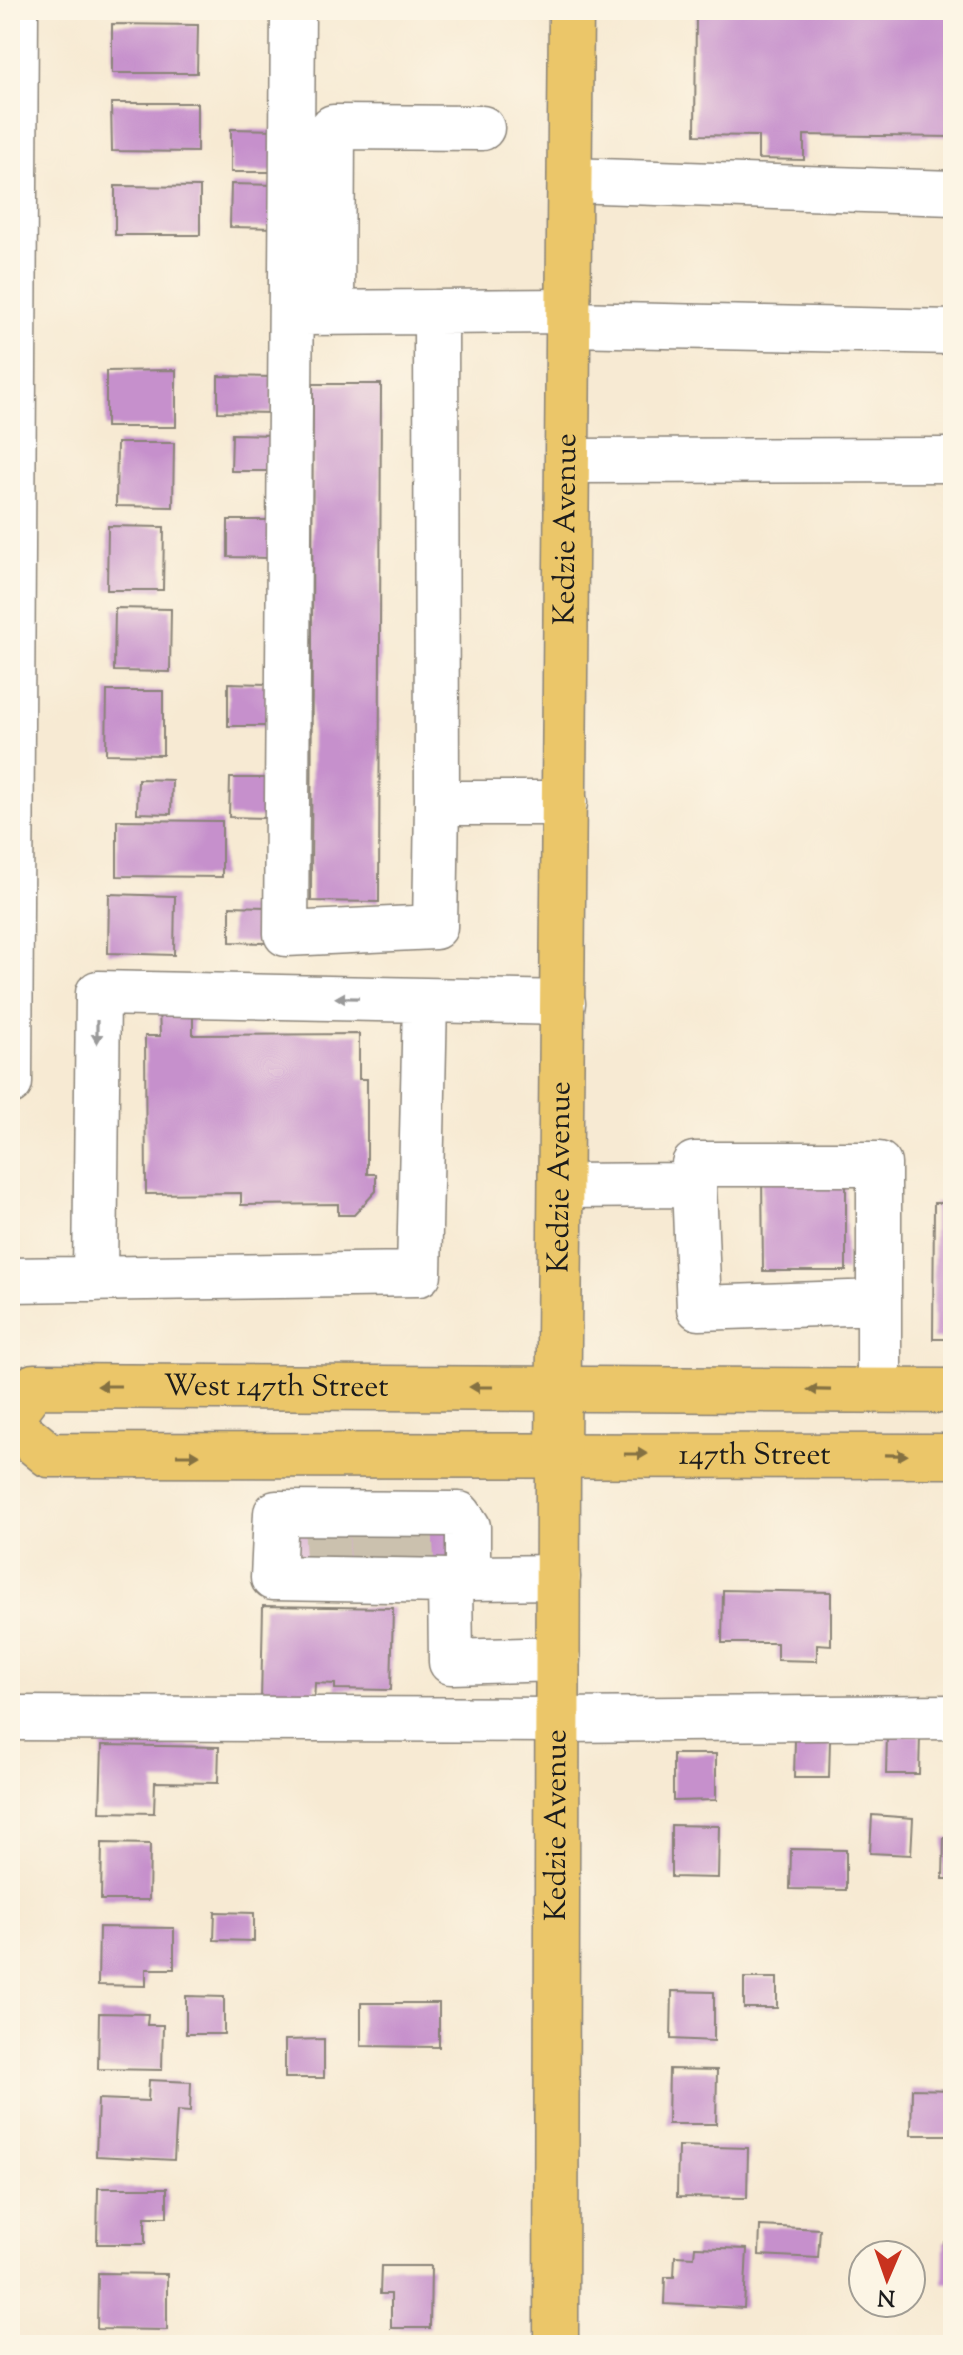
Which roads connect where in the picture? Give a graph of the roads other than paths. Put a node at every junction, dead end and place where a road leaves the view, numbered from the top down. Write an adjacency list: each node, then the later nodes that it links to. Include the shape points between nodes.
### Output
1 (16, 10): 17 (street)
2 (293, 10): 7 (street)
3 (571, 10): 5 (main road, Kedzie Avenue)
4 (482, 128): 7 (street, via 333,127)
5 (570, 180): 6 (street); 9 (main road, Kedzie Avenue)
6 (953, 193)
7 (312, 312): 8 (street); 13 (street, via 286,934 435,927)
8 (436, 312): 9 (street); 13 (street)
9 (568, 318): 10 (street); 12 (main road, Kedzie Avenue)
10 (953, 332)
11 (953, 460): 12 (street)
12 (568, 461): 14 (main road, Kedzie Avenue)
13 (437, 803): 14 (street)
14 (565, 803): 16 (main road, Kedzie Avenue)
15 (425, 1000): 16 (street); 20 (street, via 419,1274); 20 (street, one-way to 20, via 98,993)
16 (563, 1003): 19 (main road, Kedzie Avenue)
17 (10, 1083)
18 (694, 1185): 19 (street); 22 (street, via 699,1308); 22 (street, via 694,1164 879,1164)
19 (562, 1186): 23 (main road, Kedzie Avenue)
20 (95, 1279): 21 (street)
21 (10, 1280)
22 (879, 1302): 24 (street)
23 (559, 1387): 24 (main road, one-way to 23); 26 (main road, West 147th Street, one-way to 26, via 34,1386); 27 (main road, Kedzie Avenue)
24 (879, 1390): 25 (main road)
25 (953, 1391)
26 (10, 1421): 29 (main road, West 147th Street, one-way to 29, via 49,1455)
27 (558, 1453): 28 (main road, West 147th Street); 30 (main road, 147th Street, one-way to 30); 33 (main road, Kedzie Avenue)
28 (387, 1454): 29 (main road, West 147th Street); 32 (street)
29 (304, 1455): 31 (street)
30 (953, 1456)
31 (323, 1537): 32 (street); 32 (street)
32 (403, 1547): 33 (street); 34 (street, via 451,1662)
33 (558, 1577): 34 (main road, Kedzie Avenue)
34 (558, 1659): 37 (main road, Kedzie Avenue)
35 (953, 1717): 37 (street)
36 (10, 1718): 37 (street)
37 (558, 1720): 38 (main road, Kedzie Avenue)
38 (556, 2345)

